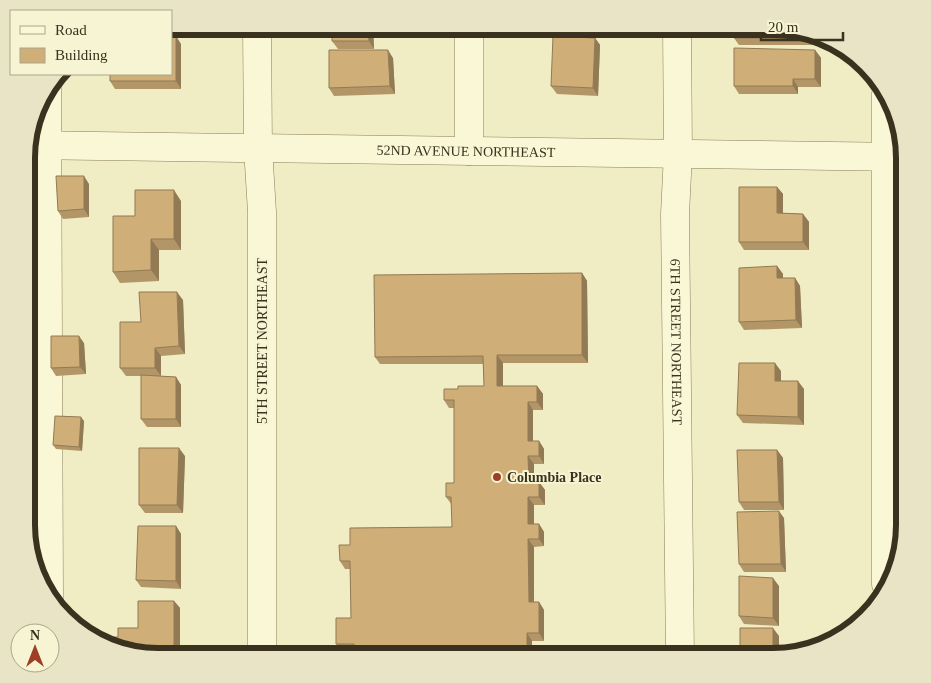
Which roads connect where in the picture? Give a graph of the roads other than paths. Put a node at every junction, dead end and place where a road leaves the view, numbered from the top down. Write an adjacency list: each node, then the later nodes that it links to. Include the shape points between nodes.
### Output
1 (257, 35): 7 (street, 5TH STREET NORTHEAST)
2 (469, 35): 8 (street)
3 (677, 35): 9 (street, 6TH STREET NORTHEAST)
4 (42, 118): 6 (street)
5 (890, 122): 10 (street)
6 (37, 145): 7 (street, 52ND AVENUE NORTHEAST); 12 (street)
7 (258, 148): 8 (street, 52ND AVENUE NORTHEAST); 13 (street, 5TH STREET NORTHEAST, via 262,212)
8 (469, 151): 9 (street, 52ND AVENUE NORTHEAST)
9 (678, 154): 10 (street, 52ND AVENUE NORTHEAST); 14 (street, 6TH STREET NORTHEAST, via 675,214)
10 (896, 157): 11 (street)
11 (886, 572)
12 (49, 582)
13 (262, 648)
14 (680, 648)

